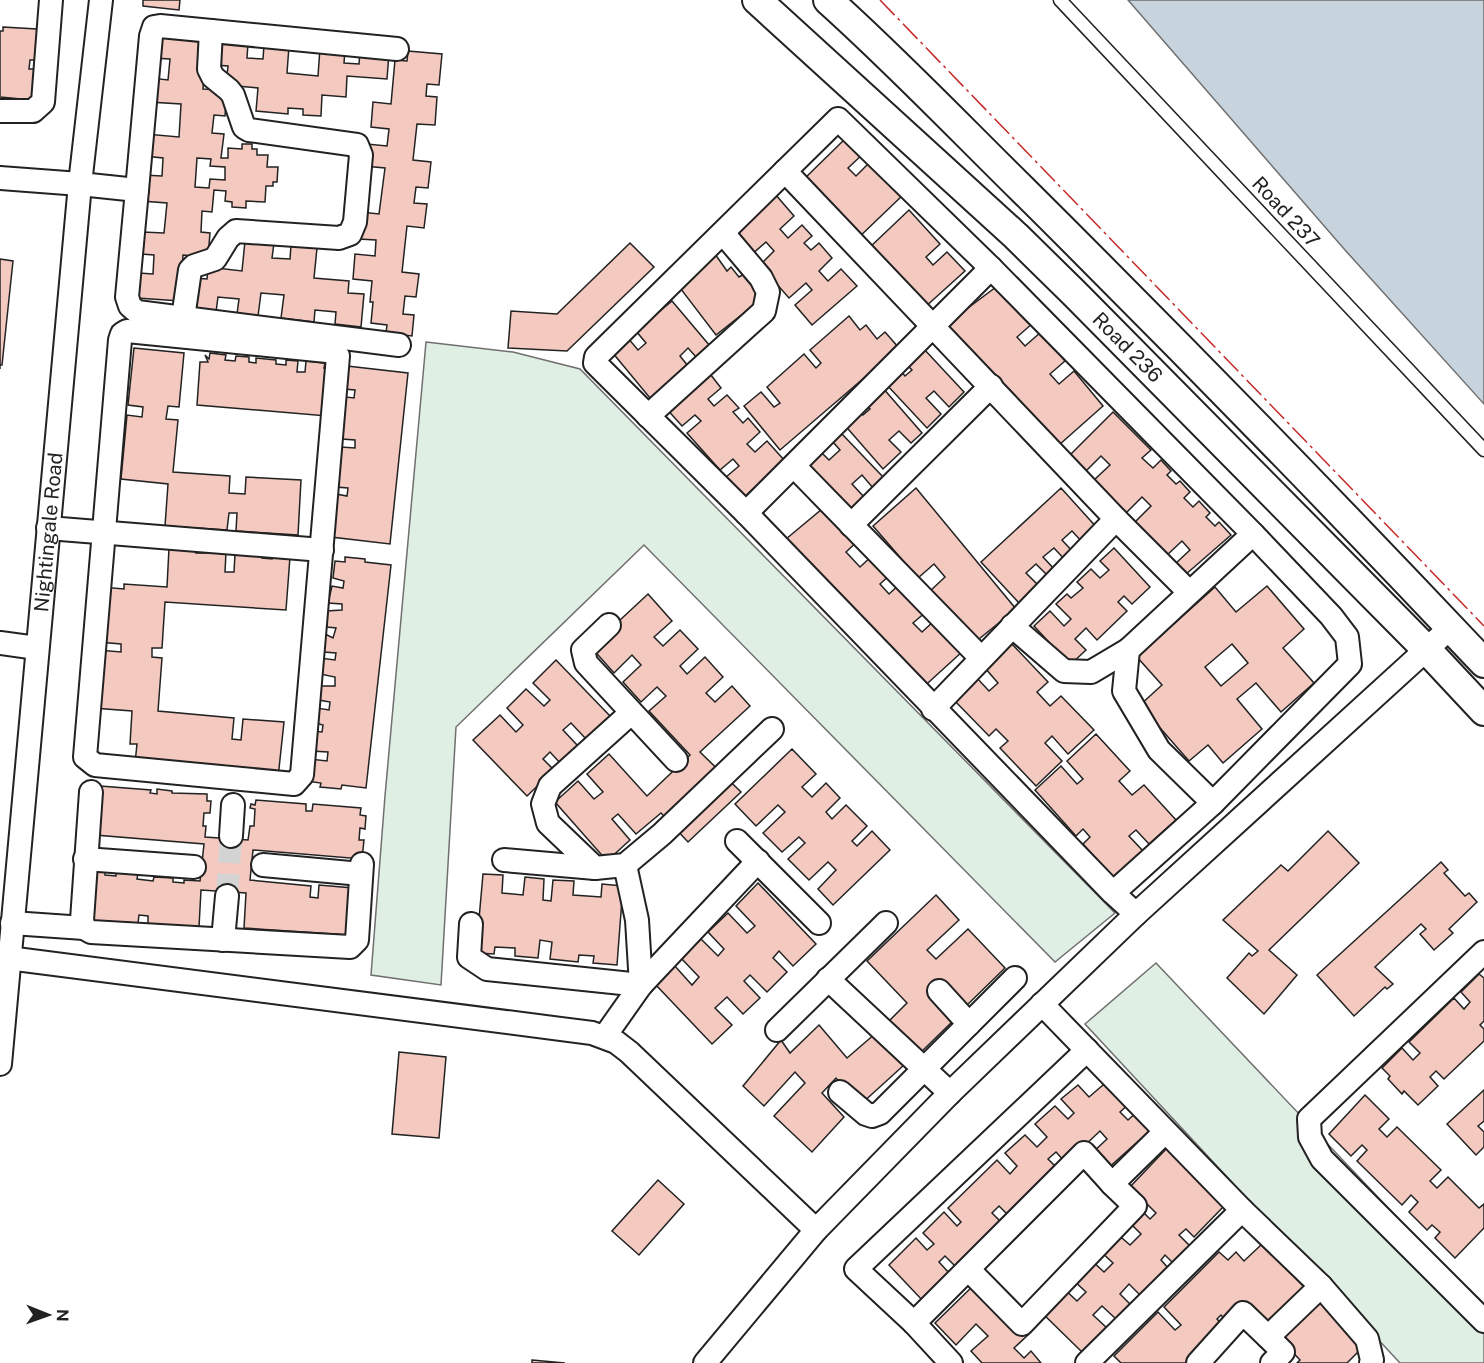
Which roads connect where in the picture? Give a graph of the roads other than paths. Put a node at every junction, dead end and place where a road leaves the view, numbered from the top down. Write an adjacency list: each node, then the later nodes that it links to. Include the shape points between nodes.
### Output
1 (51, 0): 8 (street, via 43,102 33,111)
2 (101, 0): 11 (street, Nightingale Road)
3 (757, 0): 36 (street, Road 236, via 1058,277)
4 (828, 0): 32 (street, via 889,55 1086,253)
5 (1060, 0): 20 (lane, Road 237)
6 (211, 31): 7 (street); 12 (street, via 154,27); 15 (street, via 209,69 231,92 244,127 357,145 361,155 355,222 350,234 339,238 236,231 215,260 190,270)
7 (397, 49)
8 (0, 111)
9 (785, 171): 13 (street); 14 (street, via 838,119); 16 (street)
10 (0, 177): 11 (street)
11 (80, 184): 12 (street); 25 (street, Nightingale Road)
12 (137, 190): 15 (street, via 127,297 130,306 137,312)
13 (723, 233): 19 (street, via 761,278 768,292 764,311); 19 (street, via 594,360)
14 (991, 268): 16 (street); 27 (street)
15 (183, 318): 17 (street)
16 (934, 327): 18 (street); 21 (street)
17 (399, 345)
18 (991, 386): 23 (street); 24 (street)
19 (648, 416): 22 (street)
20 (1484, 450)
21 (794, 466): 22 (street); 24 (street)
22 (746, 513): 39 (street)
23 (1116, 519): 29 (street); 31 (street)
24 (851, 525): 37 (street)
25 (48, 528): 26 (street); 34 (street, Nightingale Road)
26 (105, 532): 28 (street); 28 (street, via 120,340 122,334 134,331 327,351 338,356); 28 (street, via 85,757 95,765 290,784 302,775)
27 (1253, 534): 29 (street); 45 (street, via 1347,637 1350,664)
28 (322, 550)
29 (1189, 592): 35 (street)
30 (609, 625): 41 (street, via 583,650 586,663)
31 (1012, 626): 35 (street, via 1064,671 1091,672); 37 (street)
32 (1450, 628): 36 (street); 38 (street)
33 (0, 643): 34 (street)
34 (37, 648): 59 (street, Nightingale Road)
35 (1128, 650): 45 (street, via 1124,692 1159,750)
36 (1427, 650): 40 (street, Road 236); 58 (street)
37 (981, 658): 39 (street)
38 (1484, 663)
39 (933, 709): 56 (street)
40 (1484, 711)
41 (631, 713): 43 (street); 55 (street, via 550,786 543,804 548,823)
42 (772, 729): 53 (street)
43 (676, 760)
44 (91, 792): 49 (street)
45 (1213, 803): 56 (street)
46 (233, 805): 47 (street)
47 (231, 836)
48 (737, 841): 51 (street)
49 (85, 859): 54 (street); 63 (street)
50 (504, 860): 55 (street)
51 (758, 861): 60 (street); 69 (street)
52 (263, 865): 64 (street, via 362,869 357,940 351,946)
53 (626, 865): 55 (street); 69 (street, via 637,920)
54 (194, 867)
55 (595, 868)
56 (1113, 893): 58 (street)
57 (226, 896): 64 (street)
58 (1136, 914): 71 (street)
59 (12, 923): 63 (street); 66 (street, Nightingale Road)
60 (819, 923)
61 (886, 923): 68 (street)
62 (471, 924): 69 (street, via 469,957 487,969)
63 (84, 928): 64 (street, via 91,932)
64 (223, 940)
65 (1484, 952): 86 (street, via 1309,1119 1310,1137 1322,1159)
66 (9, 958): 74 (street); 76 (street, Nightingale Road)
67 (1015, 978): 72 (street)
68 (828, 979): 73 (street); 77 (street)
69 (641, 985): 74 (street)
70 (939, 991): 72 (street)
71 (1042, 1004): 75 (street); 79 (street)
72 (969, 1023): 77 (street)
73 (777, 1030)
74 (605, 1036): 83 (street, via 629,1052)
75 (1087, 1050): 80 (street); 87 (street, via 856,1269)
76 (0, 1064)
77 (925, 1068): 78 (street, via 880,1113 872,1116); 79 (street)
78 (840, 1092)
79 (950, 1093): 83 (street)
80 (1165, 1132): 81 (street); 82 (street)
81 (1112, 1184): 84 (street, via 1084,1153); 84 (street, via 1135,1206 1023,1324)
82 (1242, 1210): 85 (street); 91 (street)
83 (816, 1230): 89 (street)
84 (969, 1270): 87 (street)
85 (1321, 1286): 88 (street); 94 (street, via 1367,1339)
86 (1484, 1321)
87 (914, 1323): 90 (street)
88 (1268, 1337): 92 (street, via 1243,1313); 93 (street, via 1282,1352)
89 (711, 1361)
90 (951, 1363)
91 (1087, 1363)
92 (1198, 1363)
93 (1272, 1363)
94 (1371, 1363)

